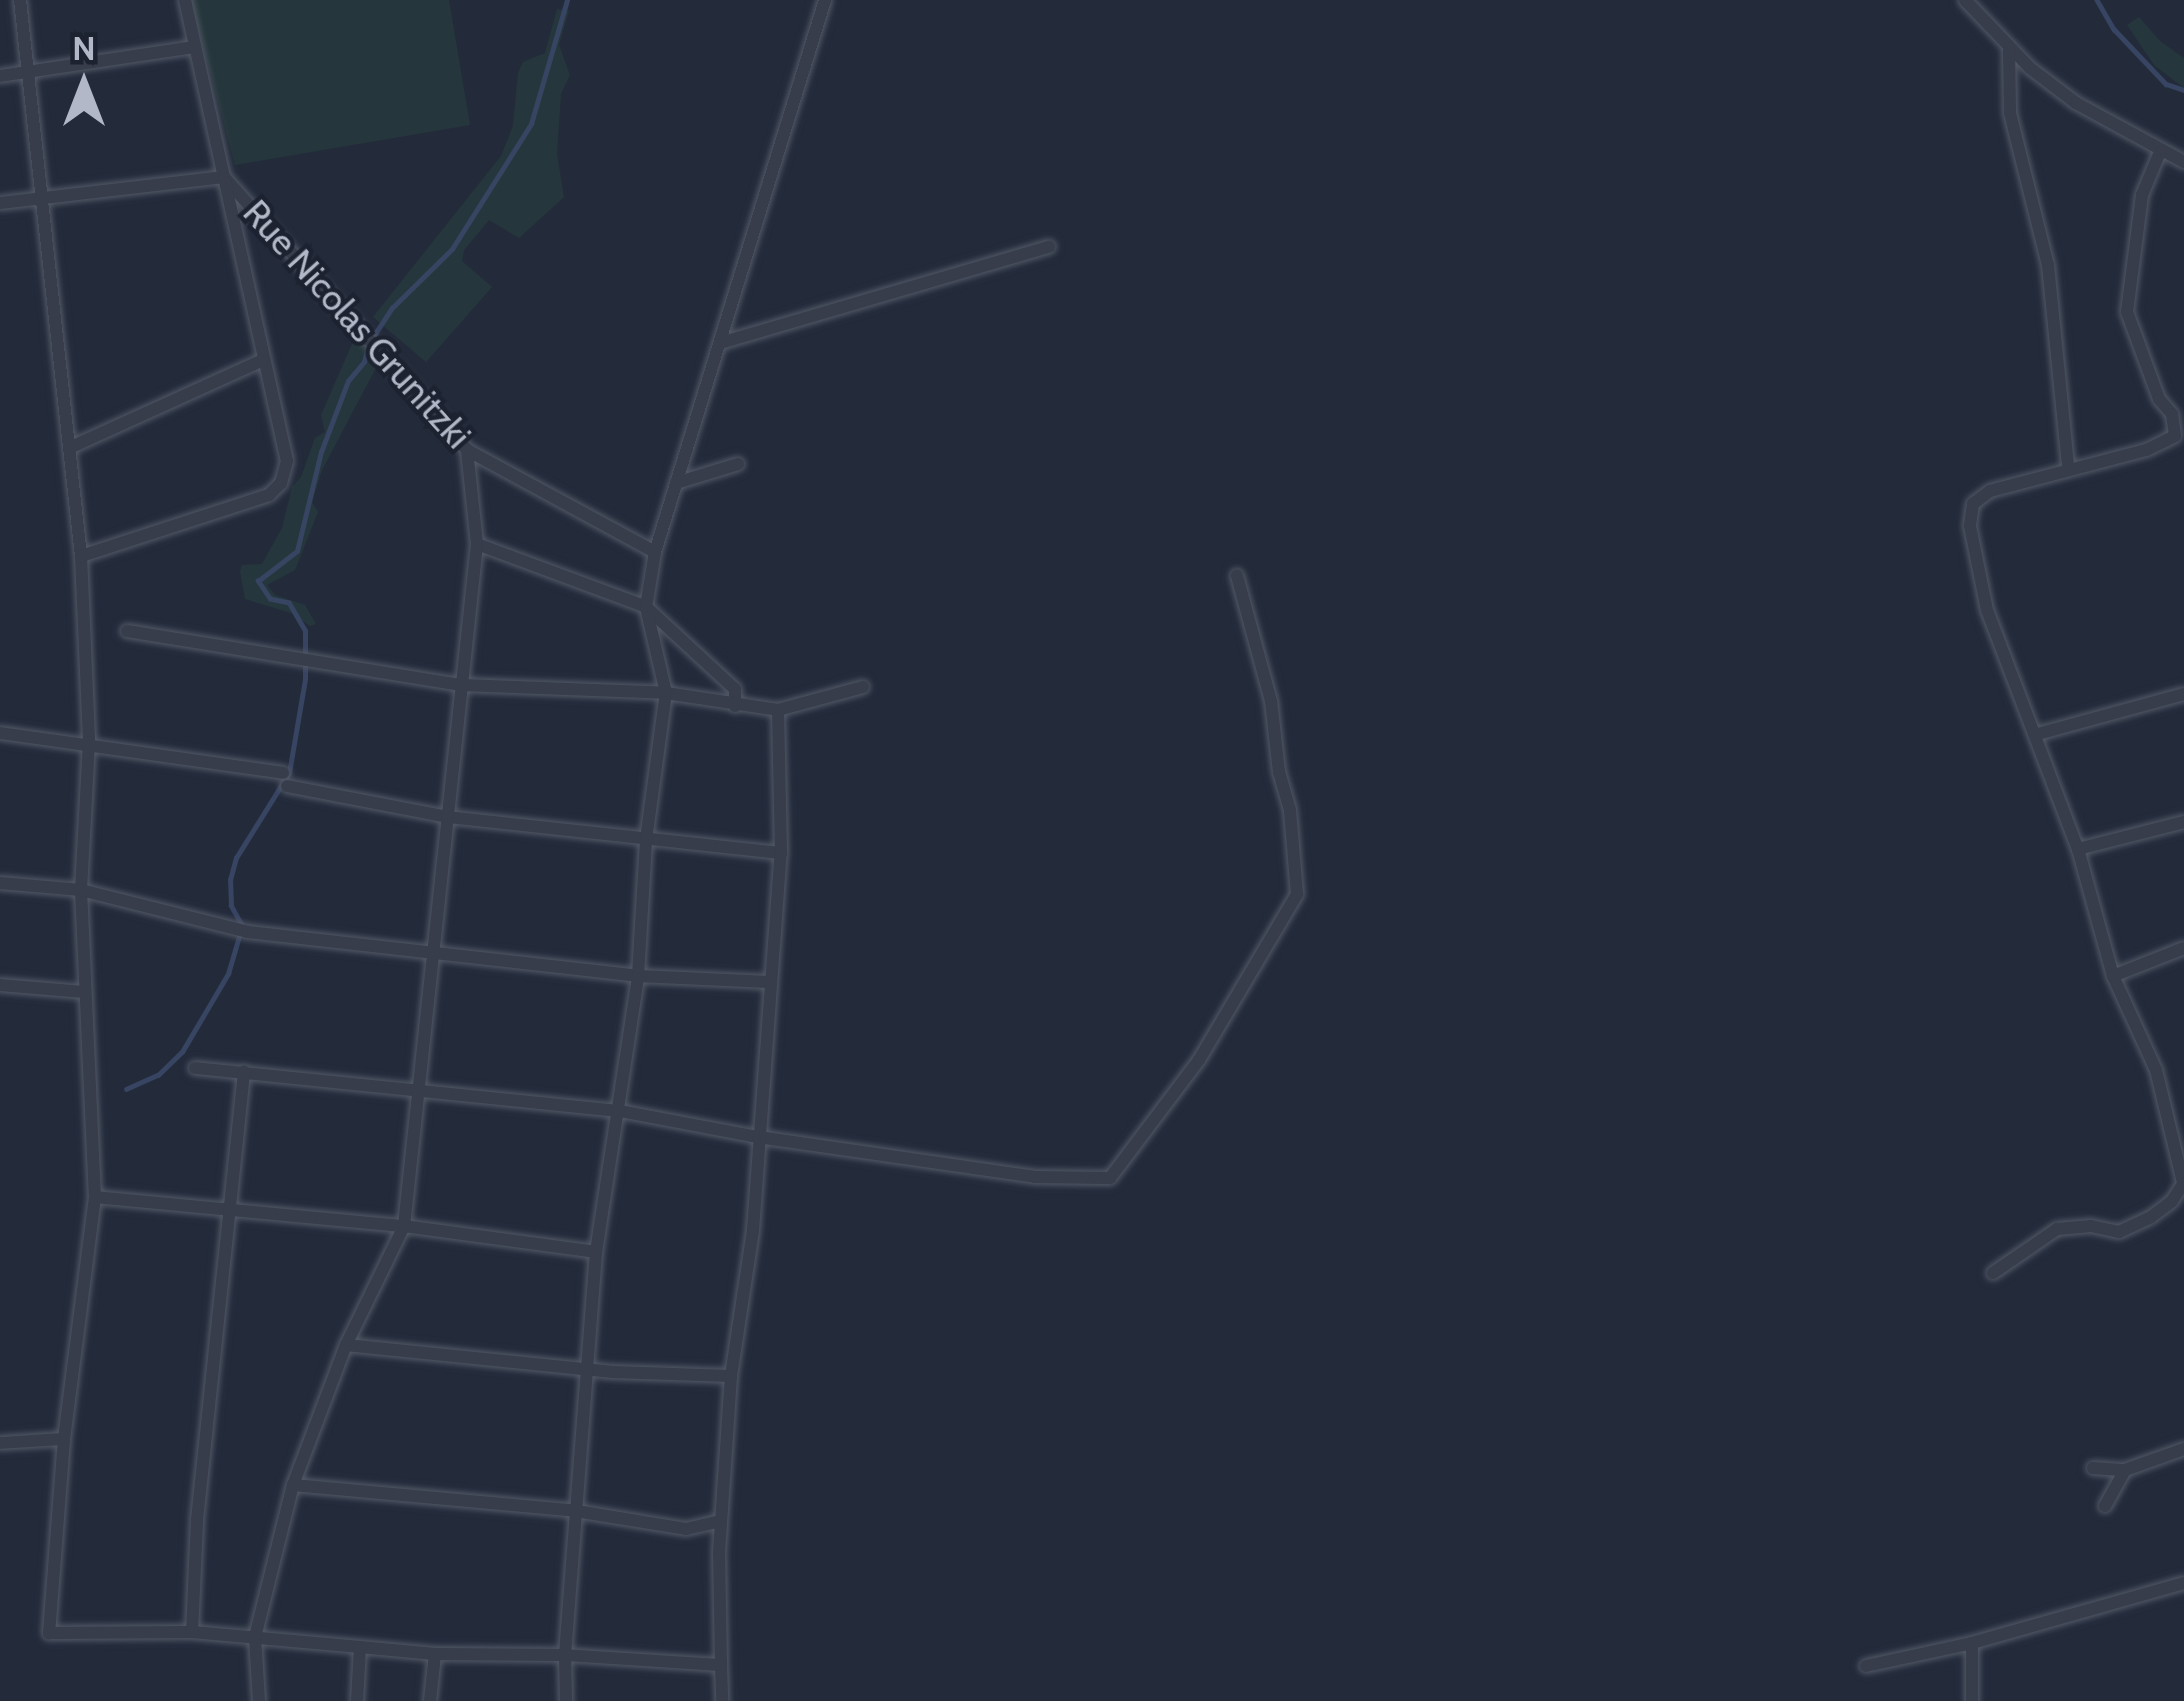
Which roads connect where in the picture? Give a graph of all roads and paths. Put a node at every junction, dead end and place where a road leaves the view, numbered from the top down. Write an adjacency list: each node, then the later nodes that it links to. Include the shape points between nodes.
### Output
1 (20, 0): 7 (street)
2 (185, 0): 5 (street, Rue Nicolas Grunitzki)
3 (825, 0): 15 (street)
4 (1965, 0): 6 (street)
5 (195, 47): 7 (street); 11 (street, Rue Nicolas Grunitzki)
6 (2009, 48): 9 (street, via 2090,113); 20 (street, via 2017,151 2048,265)
7 (31, 71): 8 (street); 12 (street)
8 (0, 76)
9 (2160, 152): 10 (street); 20 (street, via 2142,196 2127,312 2175,436)
10 (2184, 162)
11 (224, 177): 12 (street); 16 (street); 18 (street, Rue Nicolas Grunitzki)
12 (42, 200): 13 (street); 17 (street)
13 (0, 203)
14 (1049, 247): 15 (street)
15 (720, 344): 21 (street)
16 (263, 360): 17 (street); 24 (street, via 287,461 281,483 269,494)
17 (69, 448): 24 (street)
18 (467, 451): 22 (street); 23 (street, Rue Nicolas Grunitzki)
19 (739, 464): 21 (street)
20 (2068, 466): 35 (street, via 1979,496 1970,514 1987,610)
21 (676, 483): 23 (street)
22 (477, 544): 26 (street); 28 (street)
23 (655, 551): 26 (street)
24 (81, 556): 36 (street)
25 (1237, 576): 55 (street, via 1271,701 1297,894 1199,1060 1110,1178 1035,1177)
26 (646, 608): 30 (street); 32 (street, via 735,689)
27 (128, 631): 28 (street)
28 (462, 685): 30 (street); 37 (street)
29 (863, 687): 33 (street)
30 (665, 693): 32 (street); 39 (street)
31 (2184, 694): 35 (street)
32 (735, 706): 33 (street)
33 (778, 710): 41 (street)
34 (0, 733): 36 (street)
35 (2038, 734): 40 (street)
36 (89, 742): 37 (street); 43 (street)
37 (448, 817): 39 (street); 45 (street)
38 (2184, 823): 40 (street)
39 (646, 840): 41 (street); 46 (street)
40 (2078, 849): 47 (street)
41 (782, 853): 48 (street)
42 (0, 883): 43 (street)
43 (81, 890): 45 (street, via 248,932); 50 (street)
44 (2184, 948): 47 (street)
45 (434, 954): 46 (street); 53 (street)
46 (638, 976): 48 (street); 54 (street)
47 (2113, 976): 56 (street, via 2156,1070)
48 (769, 982): 55 (street)
49 (0, 985): 50 (street)
50 (84, 992): 57 (street)
51 (195, 1068): 52 (street)
52 (244, 1071): 53 (street); 58 (street)
53 (419, 1092): 54 (street); 59 (street)
54 (620, 1111): 55 (street); 60 (street)
55 (758, 1137): 64 (street)
56 (2183, 1185): 61 (street, via 2172,1202 2119,1232 2056,1229)
57 (94, 1197): 58 (street); 65 (street)
58 (231, 1210): 59 (street); 75 (street)
59 (404, 1226): 60 (street); 62 (street)
60 (596, 1252): 63 (street)
61 (1993, 1273)
62 (346, 1345): 63 (street); 70 (street)
63 (587, 1368): 64 (street); 72 (street)
64 (731, 1376): 73 (street)
65 (64, 1438): 66 (street); 75 (street, via 49,1633)
66 (0, 1444)
67 (2184, 1449): 69 (street)
68 (2093, 1468): 69 (street)
69 (2125, 1470): 71 (street)
70 (292, 1485): 72 (street); 76 (street)
71 (2105, 1506)
72 (576, 1511): 73 (street, via 686,1529); 80 (street)
73 (721, 1521): 81 (street)
74 (2184, 1583): 77 (street)
75 (192, 1632): 76 (street)
76 (255, 1637): 78 (street); 83 (street)
77 (1972, 1643): 82 (street); 88 (street)
78 (360, 1647): 79 (street); 84 (street)
79 (435, 1654): 80 (street); 85 (street)
80 (565, 1655): 81 (street); 86 (street)
81 (721, 1665): 87 (street)
82 (1866, 1666)
83 (259, 1701)
84 (357, 1701)
85 (430, 1701)
86 (566, 1701)
87 (722, 1701)
88 (1972, 1701)

